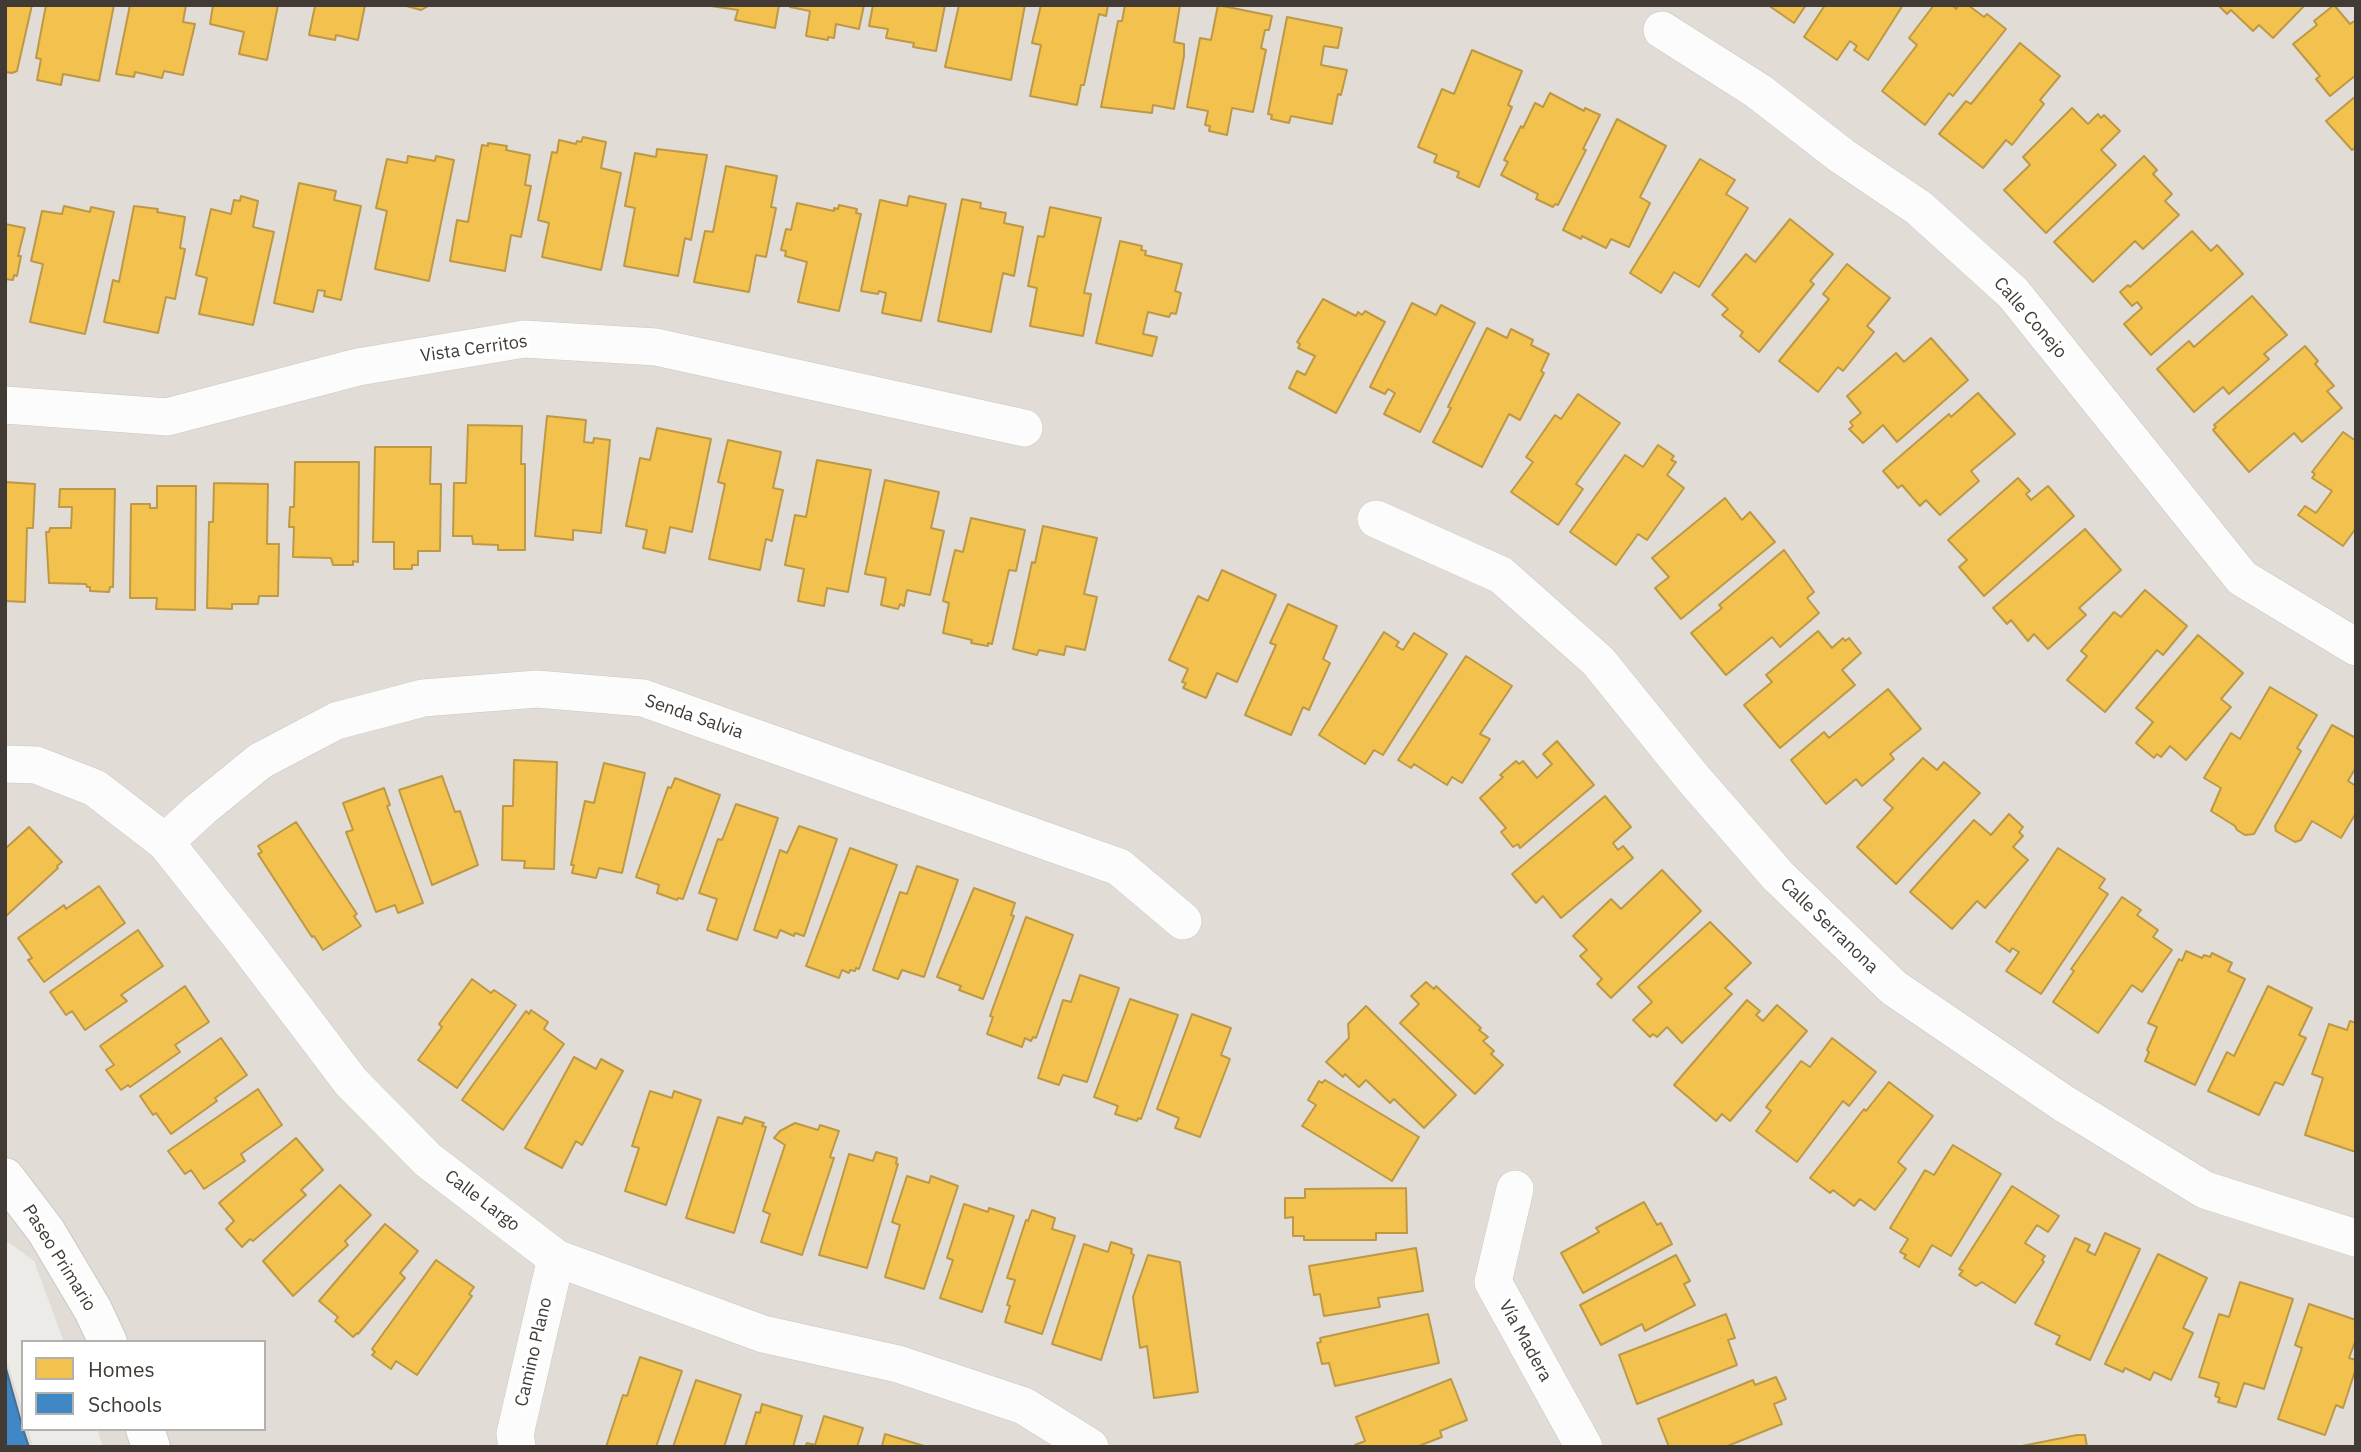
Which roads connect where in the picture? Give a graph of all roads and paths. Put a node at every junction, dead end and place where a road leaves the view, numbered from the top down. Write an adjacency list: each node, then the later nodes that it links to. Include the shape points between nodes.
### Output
1 (1662, 30): 5 (street, Calle Conejo, via 1758,91 1929,217 2013,293 2242,578)
2 (5, 405): 3 (street, Vista Cerritos, via 167,417 358,367 524,339 656,346)
3 (1024, 428)
4 (1376, 519): 11 (street, Calle Serranona, via 1501,575 1598,661 1778,876 1894,988 2063,1103 2205,1190)
5 (2356, 648)
6 (5, 764): 7 (street, Calle Largo, via 36,765 95,788)
7 (165, 842): 8 (street, Senda Salvia, via 261,761 336,722 423,698 537,689 643,698 1119,867); 12 (street, Calle Largo, via 351,1082 428,1160)
8 (1182, 921)
9 (5, 1177): 13 (street, Paseo Primario, via 46,1231)
10 (1515, 1189): 16 (street, Vía Madera, via 1493,1282)
11 (2356, 1238)
12 (556, 1258): 14 (street, Camino Plano, via 515,1434); 15 (street, Calle Largo, via 763,1334 898,1364 1024,1406)
13 (107, 1340)
14 (517, 1447)
15 (1090, 1447)
16 (1584, 1447)

